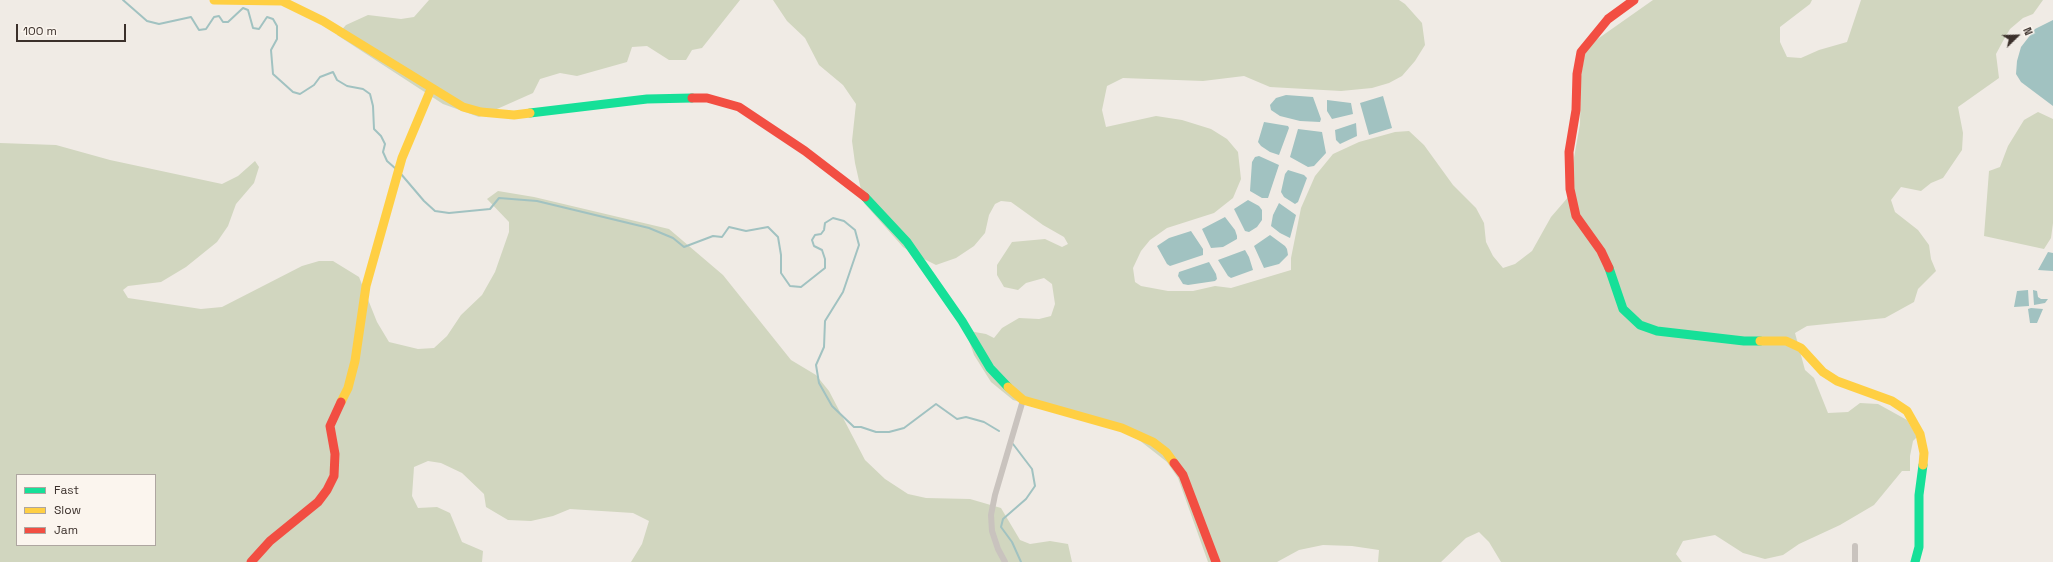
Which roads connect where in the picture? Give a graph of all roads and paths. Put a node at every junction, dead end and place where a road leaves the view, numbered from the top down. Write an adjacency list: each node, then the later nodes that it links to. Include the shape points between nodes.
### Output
1 (214, 0): 2 (street)
2 (282, 0): 4 (street, via 323,21)
3 (1634, 0): 11 (street, via 1608,19 1581,52 1569,152 1570,189 1576,216 1602,251 1623,309 1640,325 1657,331 1716,338 1786,341 1801,348 1823,372 1837,381 1892,401 1907,411 1920,434 1924,453 1919,495 1919,547)
4 (432, 89): 5 (street, via 464,107 503,115 647,99 707,98 739,107 817,159 865,197 907,242 997,376); 7 (street, via 397,174 366,286 348,388 330,426 335,454 334,476 318,502 270,541)
5 (1023, 400): 8 (street, via 991,515 992,531); 9 (street, via 1122,428 1153,442 1166,452 1183,475)
6 (1855, 546): 10 (street)
7 (251, 562)
8 (1005, 562)
9 (1216, 562)
10 (1855, 562)
11 (1915, 562)

